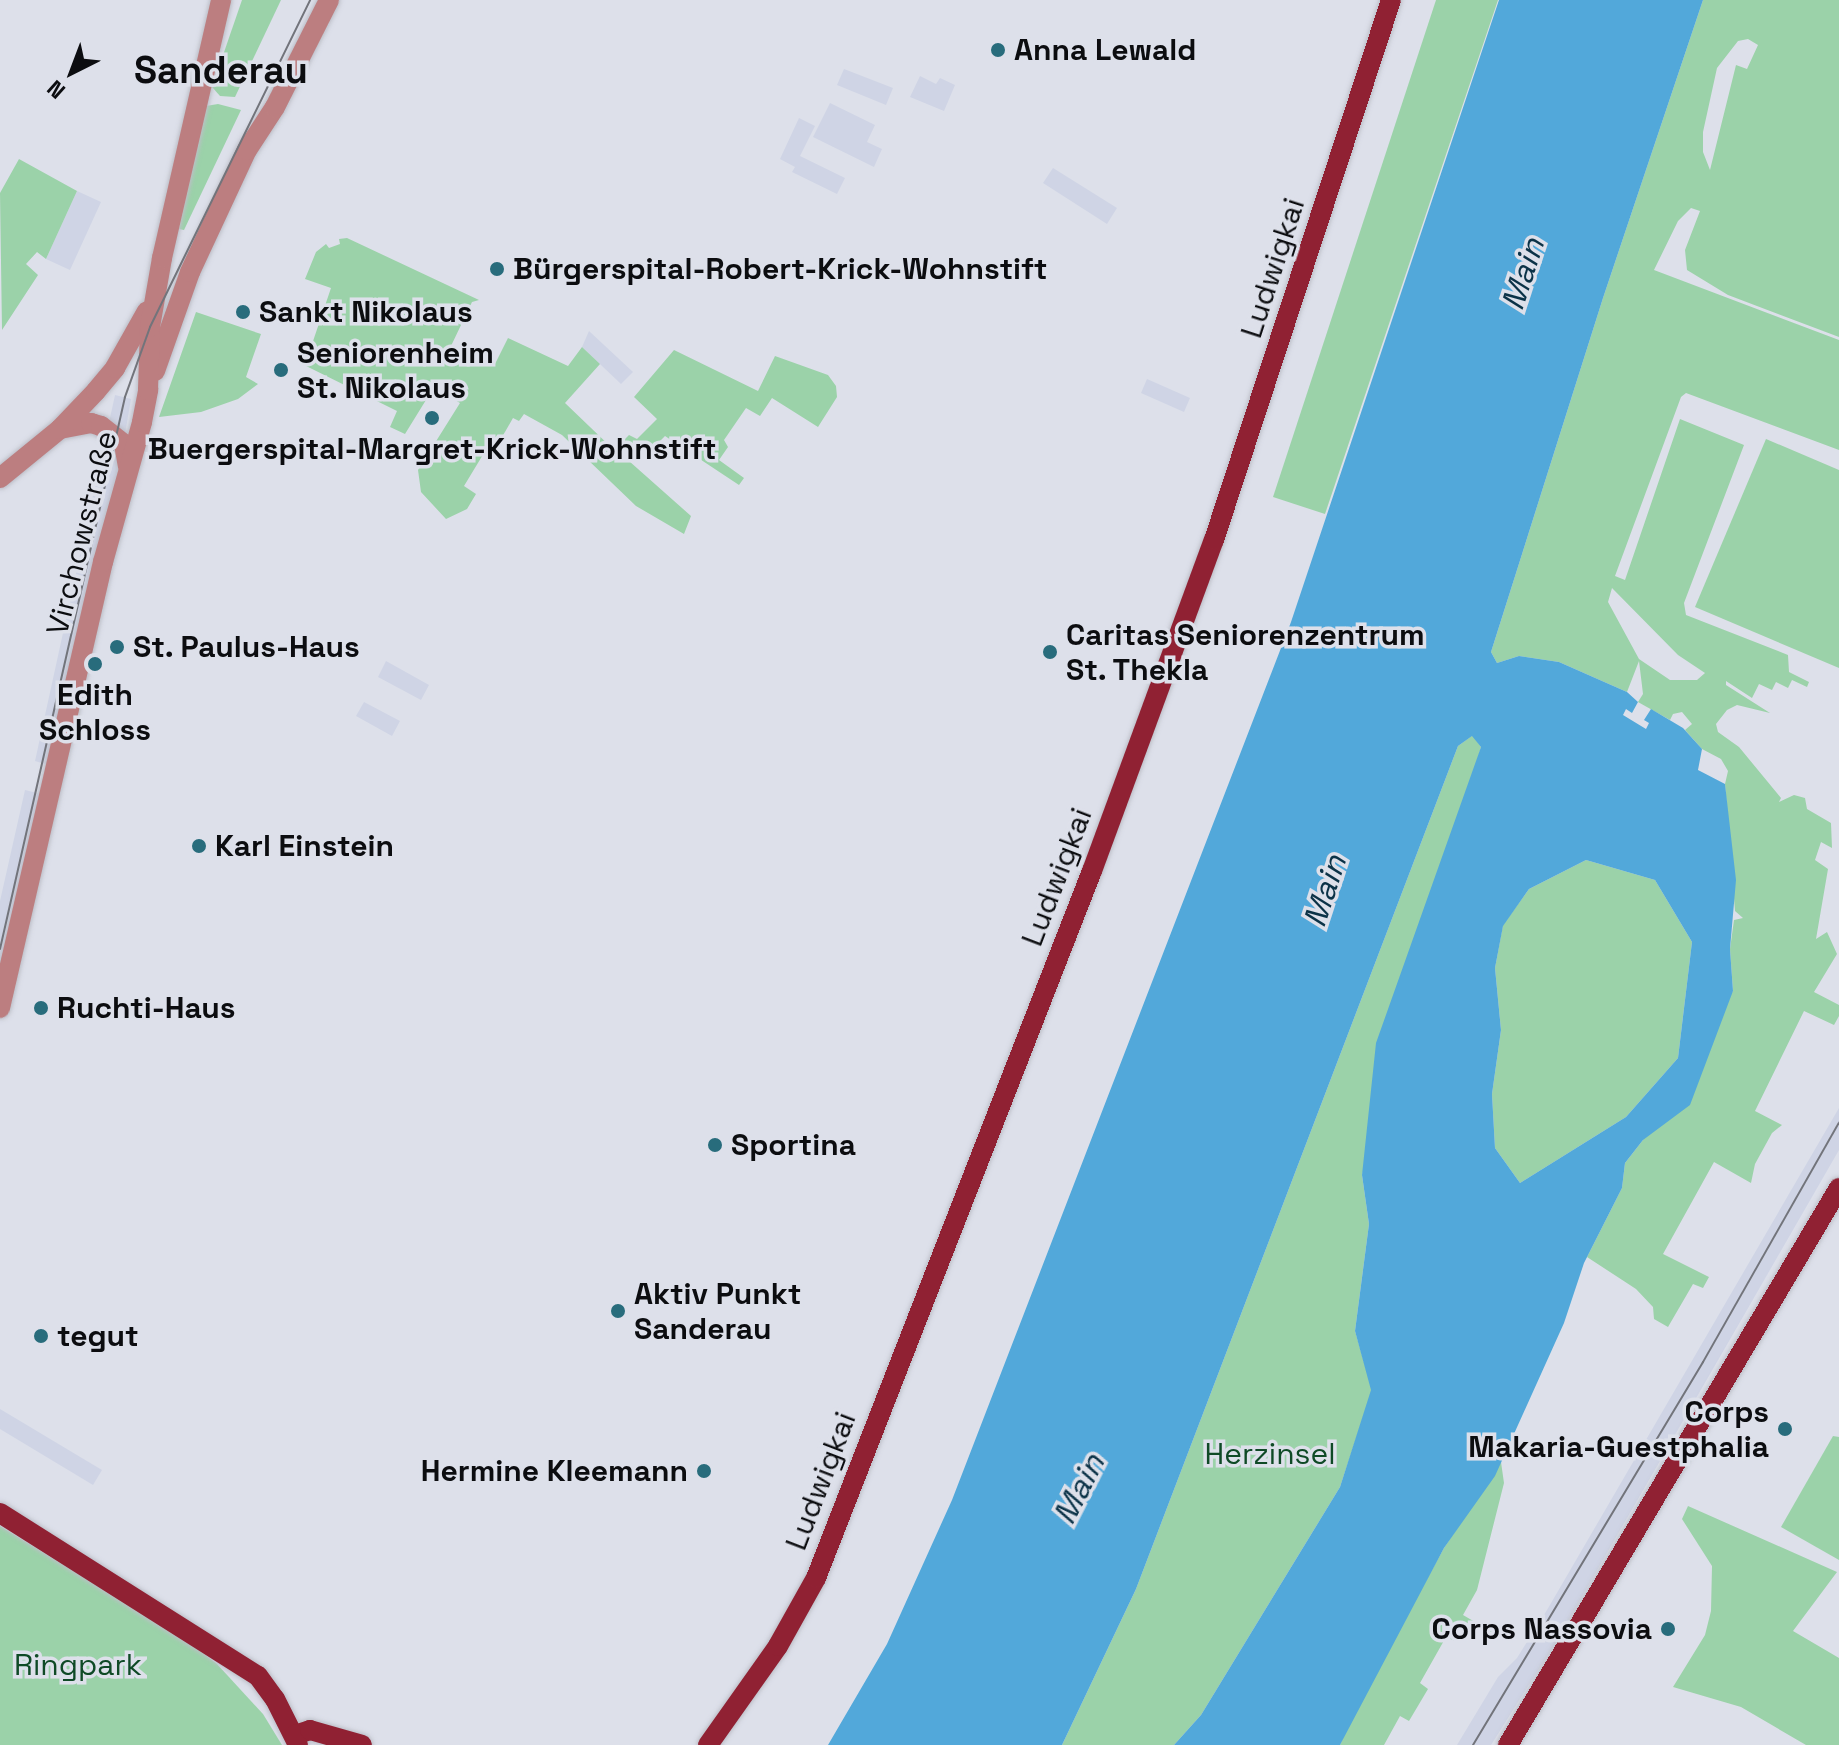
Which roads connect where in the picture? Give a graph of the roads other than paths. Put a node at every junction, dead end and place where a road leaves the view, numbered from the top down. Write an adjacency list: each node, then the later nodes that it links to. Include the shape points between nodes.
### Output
1 (221, 0): 4 (street, Virchowstraße)
2 (329, 0): 5 (street, via 247,150 190,272)
3 (1391, 0): 14 (main road, Ludwigkai, via 1214,540 1092,871 816,1578 778,1646)
4 (157, 285): 5 (street, Virchowstraße); 6 (street, via 115,368)
5 (148, 390): 7 (street, Virchowstraße)
6 (60, 429): 7 (street, via 101,426 124,444); 8 (street)
7 (128, 470): 9 (street, Virchowstraße)
8 (0, 478)
9 (0, 1008)
10 (1839, 1188): 15 (main road)
11 (0, 1513): 12 (main road, via 258,1676)
12 (296, 1740): 13 (main road, via 310,1730)
13 (362, 1745)
14 (708, 1745)
15 (1508, 1745)

